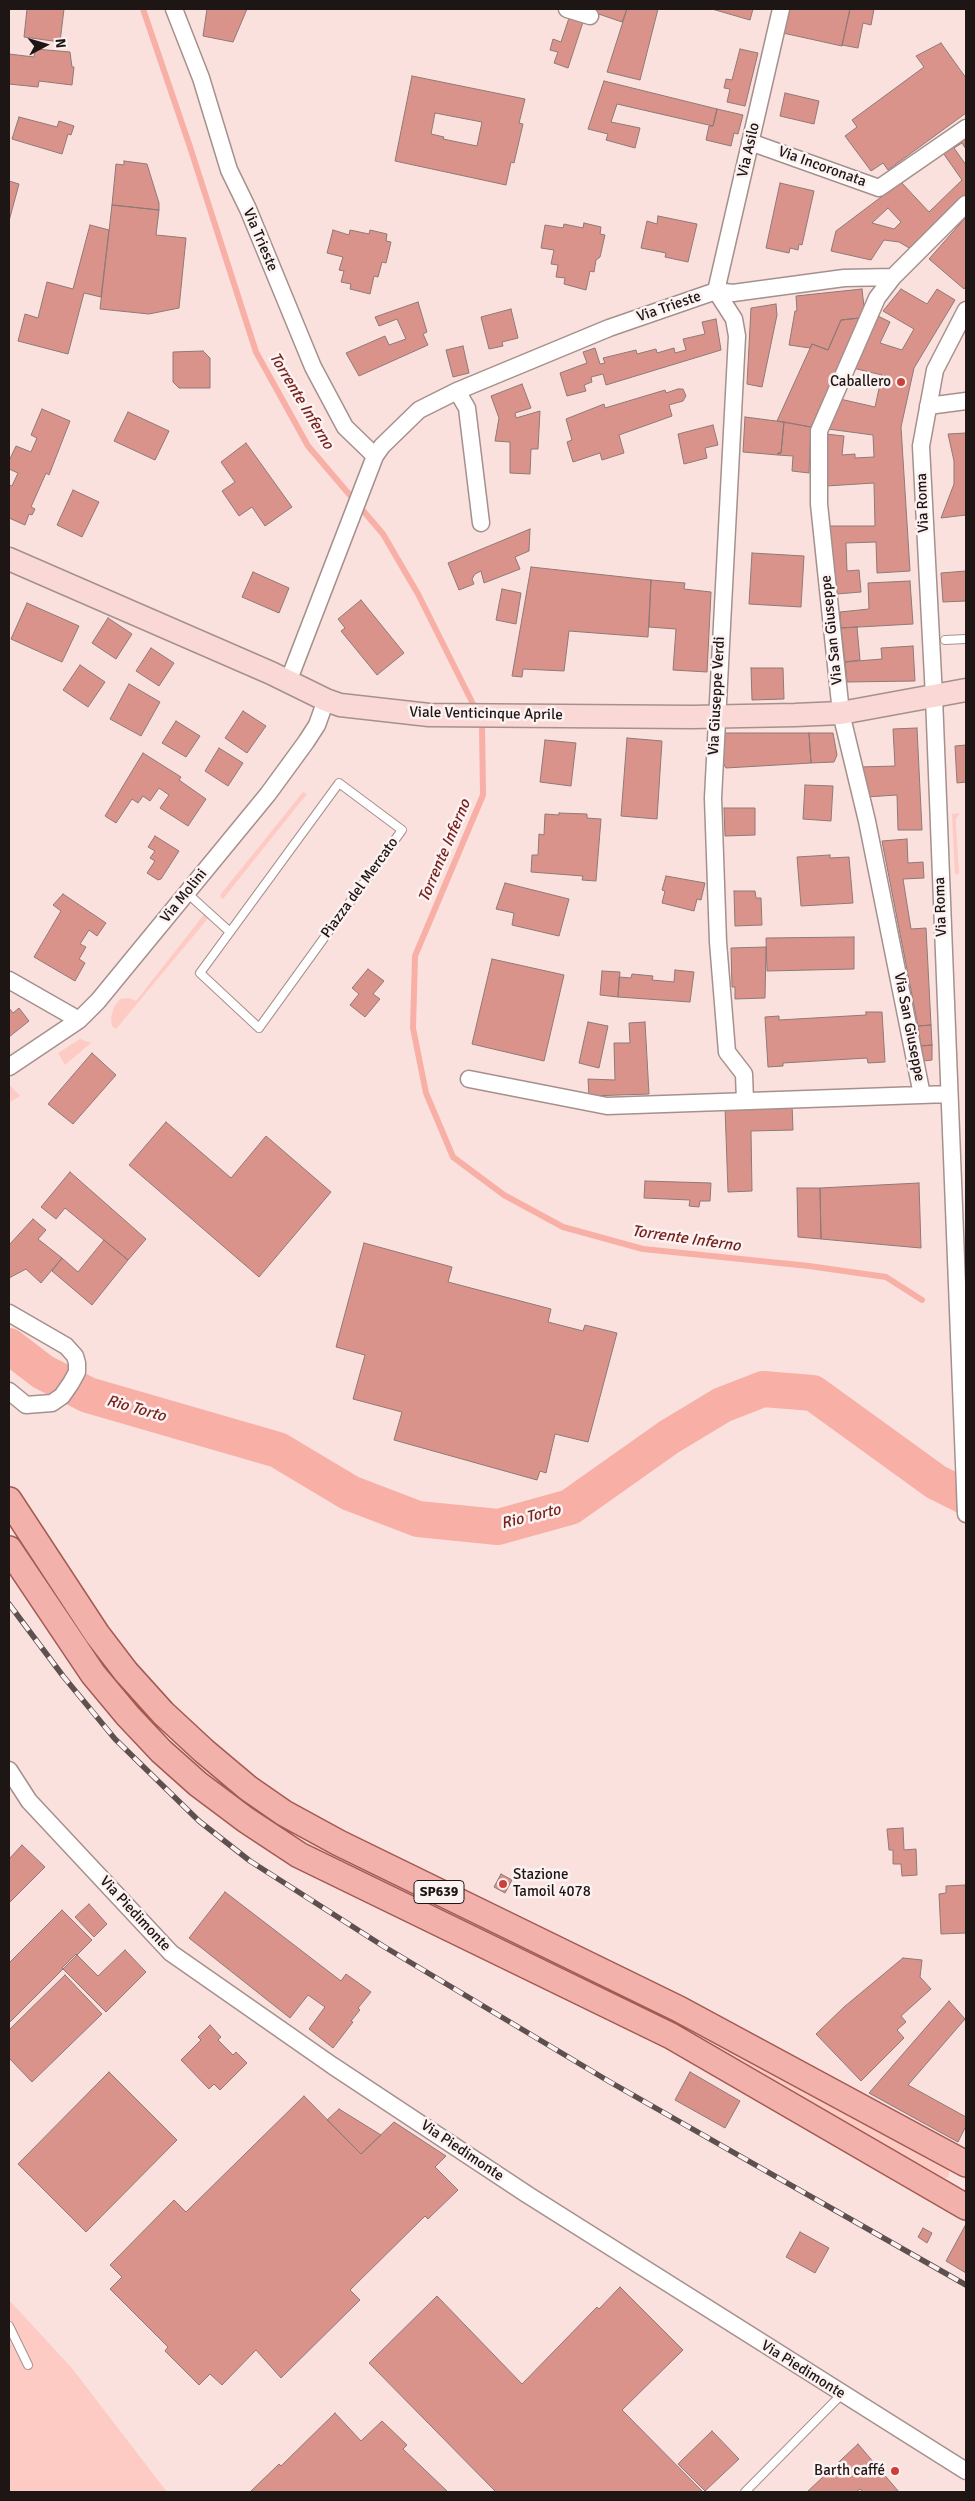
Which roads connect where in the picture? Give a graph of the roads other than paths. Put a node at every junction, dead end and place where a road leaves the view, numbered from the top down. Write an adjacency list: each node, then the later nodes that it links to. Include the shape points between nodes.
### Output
1 (174, 9): 14 (street, Via Trieste, via 201,78 229,170 313,367 346,427)
2 (567, 9): 4 (street)
3 (781, 9): 6 (street, Via Asilo)
4 (590, 16)
5 (966, 128): 6 (street, Via Incoronata, via 879,188)
6 (750, 142): 9 (street, Via Asilo)
7 (966, 204): 8 (street, Via San Giuseppe)
8 (893, 277): 9 (street, Via Trieste, via 844,278 733,294); 23 (street, Via San Giuseppe, via 877,298 819,431 819,504)
9 (716, 290): 11 (street, Via Trieste, via 609,328); 24 (street, Via Giuseppe Verdi, via 734,319 737,336)
10 (966, 310): 13 (street, Via Roma, via 934,370)
11 (457, 390): 14 (street, Via Trieste, via 419,410); 15 (street, via 467,408)
12 (966, 401): 13 (street)
13 (928, 406): 21 (street, Via Roma, via 921,446)
14 (375, 456): 19 (street, Via Trieste)
15 (481, 523)
16 (9, 559): 19 (main road, Viale Venticinque Aprile)
17 (966, 639): 18 (lane)
18 (945, 640)
19 (288, 682): 22 (main road, Viale Venticinque Aprile)
20 (966, 690): 21 (main road, Viale Venticinque Aprile)
21 (934, 697): 23 (main road, Viale Venticinque Aprile); 31 (street, Via Roma)
22 (326, 700): 24 (main road, Viale Venticinque Aprile, via 340,705 429,716); 25 (street, Via Molini, via 317,725 301,749)
23 (841, 713): 24 (main road, Viale Venticinque Aprile); 32 (street, Via San Giuseppe, via 868,821)
24 (716, 716): 33 (street, Via Giuseppe Verdi, via 713,798 718,942 727,1052 744,1074)
25 (187, 892): 26 (lane); 28 (street, Via Molini)
26 (230, 932): 26 (lane, Piazza del Mercato, via 200,973 260,1028 402,830 338,783)
27 (9, 980): 28 (street)
28 (79, 1020): 29 (street, Via Molini)
29 (9, 1067)
30 (469, 1079): 33 (street, via 607,1106)
31 (948, 1094): 32 (street); 34 (street, Via Roma)
32 (922, 1095): 33 (street)
33 (745, 1101)
34 (961, 1269): 36 (street, Via Roma)
35 (9, 1313): 37 (street, via 66,1346 75,1356 77,1372 62,1396 52,1403 26,1406)
36 (962, 1320): 39 (street, Via Roma)
37 (9, 1391)
38 (9, 1500): 42 (main road, SP639, via 97,1634 126,1672 204,1751 276,1808 340,1843 679,2009)
39 (966, 1514)
40 (9, 1549): 44 (main road, SP639, via 88,1667 128,1716 198,1784 246,1820 299,1855 671,2036)
41 (9, 1770): 47 (street, Via Piedimonte, via 29,1801 171,1954 528,2195)
42 (966, 2164)
43 (966, 2172): 44 (main road)
44 (959, 2203)
45 (9, 2326): 46 (lane)
46 (28, 2365)
47 (842, 2394): 48 (street, Via Piedimonte); 49 (lane)
48 (966, 2471)
49 (746, 2492)

